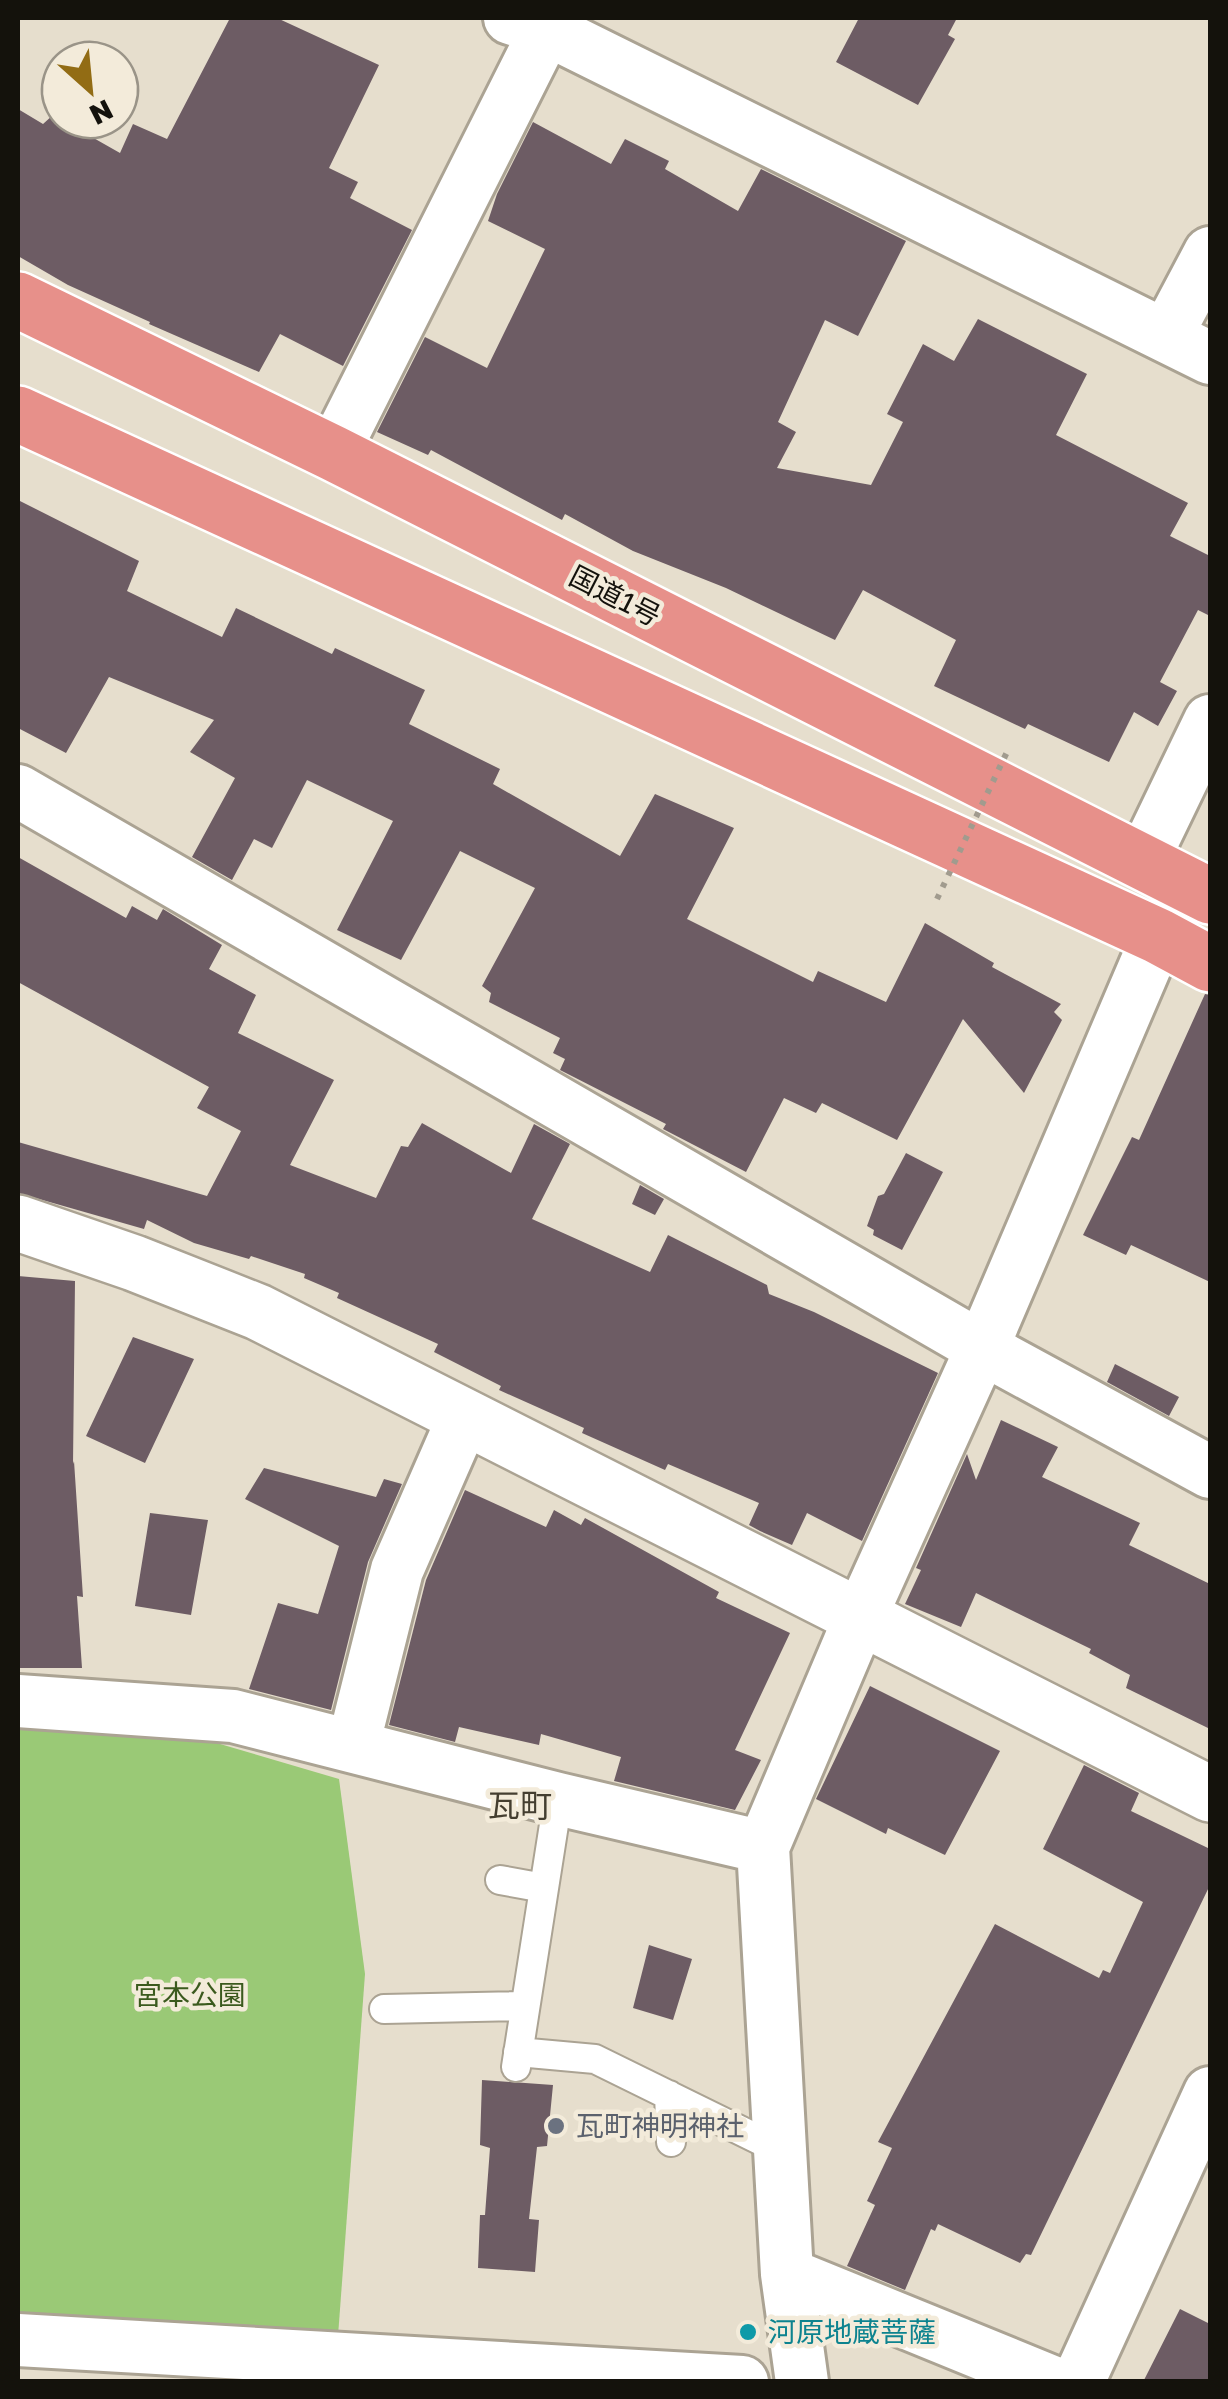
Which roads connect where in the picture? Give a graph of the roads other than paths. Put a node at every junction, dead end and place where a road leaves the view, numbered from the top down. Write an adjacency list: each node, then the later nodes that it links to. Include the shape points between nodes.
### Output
1 (536, 21): 4 (street); 6 (street)
2 (1210, 253): 4 (street)
3 (18, 300): 6 (highway, 国道1号)
4 (1188, 347)
5 (18, 414): 11 (highway)
6 (333, 453): 9 (highway, 国道1号)
7 (1210, 722): 9 (street)
8 (18, 791): 14 (street)
9 (1142, 862): 10 (highway, 国道1号)
10 (1210, 896)
11 (1158, 936): 12 (highway); 14 (street)
12 (1210, 964)
13 (18, 1222): 15 (street, via 258,1312)
14 (982, 1348): 16 (street); 17 (street)
15 (464, 1417): 17 (street); 19 (street, via 396,1570)
16 (1210, 1472)
17 (860, 1618): 20 (street); 22 (street)
18 (18, 1701): 19 (street, via 234,1716)
19 (353, 1746): 21 (street)
20 (1210, 1794)
21 (558, 1799): 22 (street); 24 (lane)
22 (763, 1847): 30 (street)
23 (500, 1880): 24 (lane)
24 (544, 1888): 25 (lane)
25 (525, 2006): 26 (lane); 28 (lane, via 517,2060 595,2059)
26 (384, 2009)
27 (1210, 2094): 36 (street)
28 (669, 2095): 29 (lane); 30 (lane)
29 (671, 2142)
30 (780, 2150): 31 (street)
31 (786, 2274): 34 (street); 35 (street)
32 (18, 2340): 33 (street)
33 (742, 2382)
34 (802, 2382)
35 (1052, 2382)
36 (1078, 2382)

